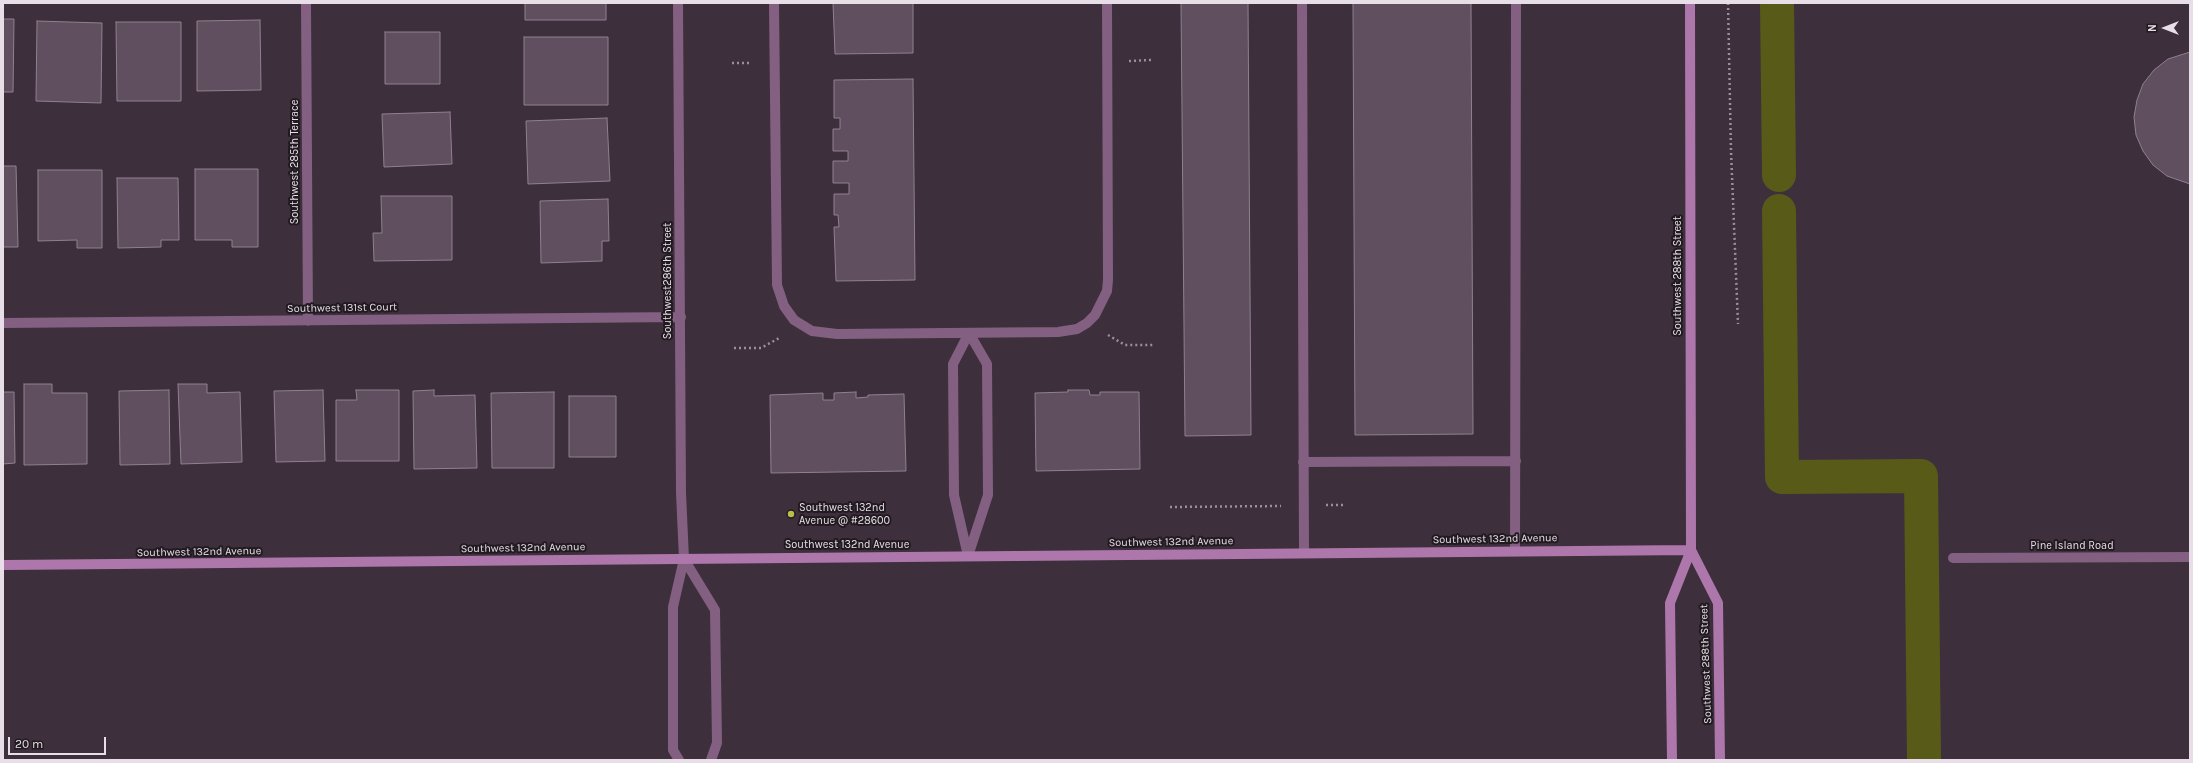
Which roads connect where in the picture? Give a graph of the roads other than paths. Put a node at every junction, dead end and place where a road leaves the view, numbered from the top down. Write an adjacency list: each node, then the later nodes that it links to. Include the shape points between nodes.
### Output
1 (306, 3): 9 (street, Southwest 285th Terrace)
2 (678, 3): 8 (street, Southwest286th Street)
3 (774, 3): 11 (street, via 776,274 784,306 802,326 824,334)
4 (1107, 3): 11 (street, via 1109,265 1104,300 1087,323 1068,331)
5 (1302, 3): 13 (street)
6 (1516, 3): 12 (street)
7 (1690, 3): 15 (street, Southwest 288th Street)
8 (680, 317): 9 (street, Southwest 131st Court); 20 (street, Southwest286th Street)
9 (308, 321): 10 (street, Southwest 131st Court)
10 (3, 323)
11 (969, 333): 17 (street, via 953,364 954,495); 17 (street, via 987,364 988,495)
12 (1516, 461): 13 (street); 14 (street)
13 (1303, 462): 16 (street)
14 (1515, 550): 15 (street, Southwest 132nd Avenue); 16 (street, Southwest 132nd Avenue)
15 (1691, 550): 24 (street, Southwest 288th Street, via 1670,603); 25 (street, Southwest 288th Street, via 1718,603)
16 (1304, 553): 17 (street, Southwest 132nd Avenue)
17 (968, 556): 20 (street, Southwest 132nd Avenue)
18 (2190, 557): 19 (street, Pine Island Road)
19 (1953, 558)
20 (684, 559): 21 (street, Southwest 132nd Avenue); 22 (street, via 673,607 674,750); 23 (street, via 715,610 717,743)
21 (3, 565)
22 (679, 760)
23 (711, 760)
24 (1672, 760)
25 (1720, 760)

